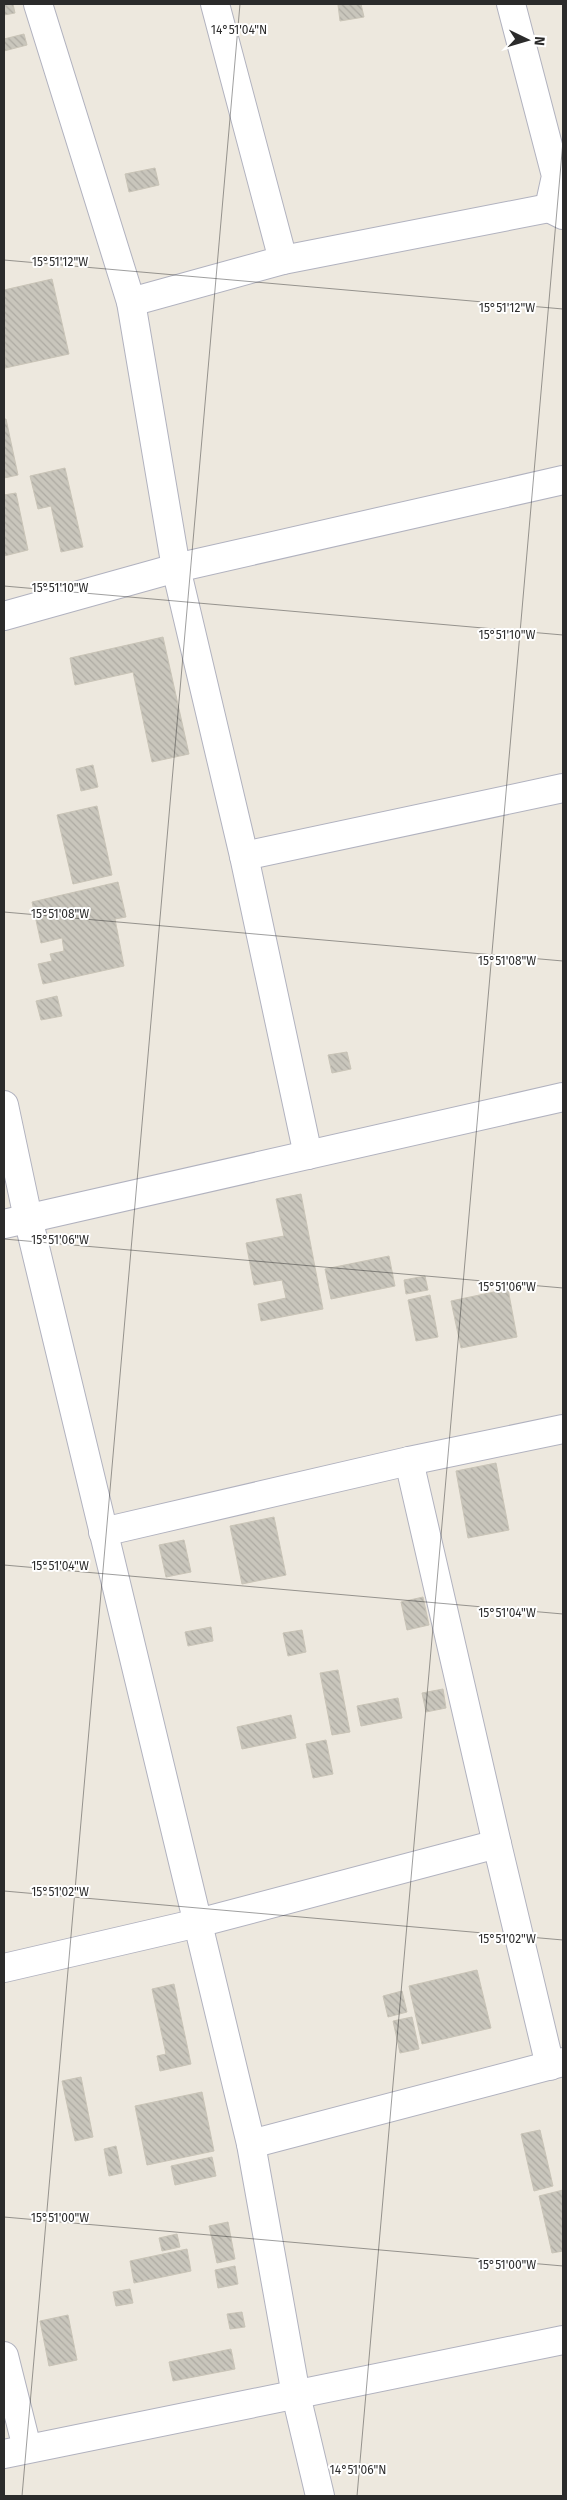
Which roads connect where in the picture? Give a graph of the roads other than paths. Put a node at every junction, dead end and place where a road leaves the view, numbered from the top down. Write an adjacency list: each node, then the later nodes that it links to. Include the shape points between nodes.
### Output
1 (38, 4): 7 (street)
2 (215, 4): 6 (street)
3 (511, 4): 4 (street)
4 (560, 175): 5 (street)
5 (556, 211): 6 (street)
6 (283, 260): 7 (street)
7 (131, 302): 9 (street)
8 (563, 480): 9 (street)
9 (176, 568): 10 (street); 12 (street)
10 (4, 616)
11 (563, 788): 12 (street)
12 (244, 856): 15 (street)
13 (563, 1097): 15 (street)
14 (4, 1105): 16 (street)
15 (308, 1155): 16 (street)
16 (16, 1221): 19 (street)
17 (563, 1430): 18 (street)
18 (409, 1461): 19 (street); 20 (street)
19 (103, 1532): 21 (street)
20 (496, 1844): 21 (street); 23 (street)
21 (198, 1923): 22 (street); 24 (street)
22 (4, 1968)
23 (557, 2064): 24 (street)
24 (251, 2144): 27 (street)
25 (563, 2340): 27 (street)
26 (4, 2356): 28 (street)
27 (296, 2395): 28 (street); 29 (street)
28 (15, 2451)
29 (320, 2496)

